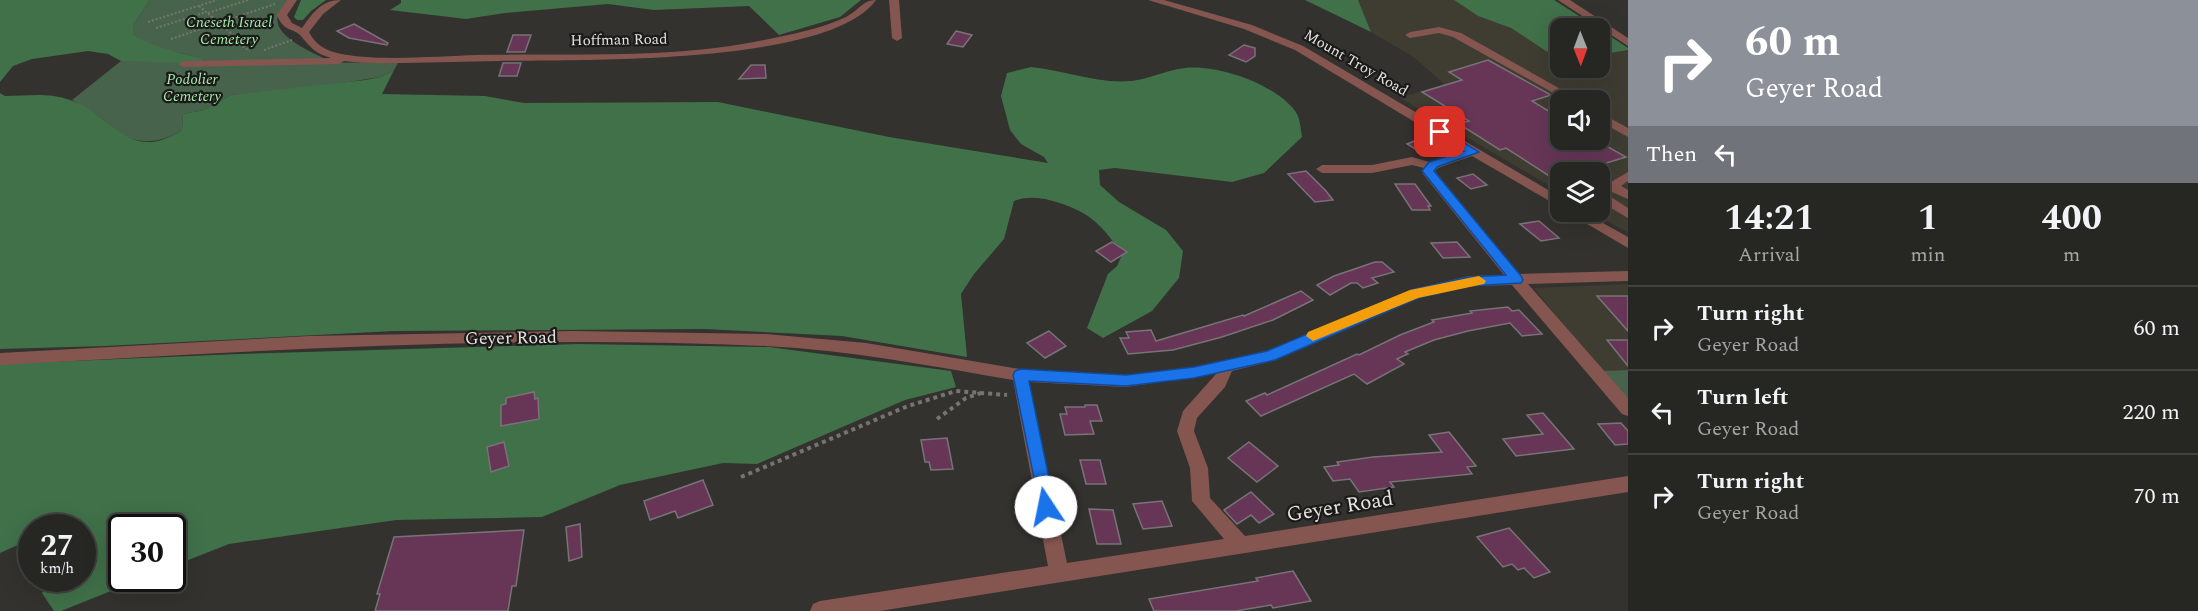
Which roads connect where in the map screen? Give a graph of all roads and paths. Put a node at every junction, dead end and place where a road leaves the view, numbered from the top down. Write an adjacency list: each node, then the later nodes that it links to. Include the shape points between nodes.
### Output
1 (217, 0): 9 (path)
2 (248, 0): 10 (path)
3 (336, 0): 14 (street, via 319,12)
4 (871, 0): 19 (street, Hoffman Road, via 860,13 844,22 801,36 723,51)
5 (894, 0): 16 (street)
6 (1153, 0): 24 (street, Mount Troy Road, via 1248,27 1299,48)
7 (1563, 0): 18 (street)
8 (287, 1): 12 (path); 14 (street, Hoffman Road, via 284,22)
9 (199, 6): 10 (path); 11 (path)
10 (207, 13): 12 (path); 13 (path)
11 (148, 22)
12 (219, 23): 14 (path, via 238,39 236,42 255,53); 17 (path)
13 (156, 28)
14 (304, 34): 19 (street, Hoffman Road, via 323,52)
15 (1410, 35): 21 (street, via 1439,30 1457,34)
16 (897, 38)
17 (171, 39)
18 (1628, 43)
19 (354, 59): 20 (street, Hoffman Road)
20 (184, 63)
21 (1556, 90)
22 (1610, 122): 23 (street)
23 (1628, 133)
24 (1473, 152): 25 (street); 31 (street, Mount Troy Road)
25 (1431, 166): 26 (street, via 1412,161 1372,169); 37 (street, via 1428,171 1432,177)
26 (1322, 169)
27 (1628, 176): 28 (street)
28 (1613, 188): 29 (street); 30 (street)
29 (1610, 190)
30 (1628, 195)
31 (1550, 197)
32 (1610, 202): 33 (street)
33 (1628, 213)
34 (1591, 222): 35 (street)
35 (1628, 243)
36 (1628, 276): 37 (street, Geyer Road)
37 (1516, 280): 39 (street, Geyer Road, via 1469,281 1415,294 1270,356); 43 (street)
38 (0, 359): 40 (street, Geyer Road, via 309,342 608,337 766,340 855,348)
39 (1225, 366): 40 (street, Geyer Road, via 1126,381); 47 (street, via 1225,376 1217,388 1192,408 1186,426 1187,444 1199,466 1201,501)
40 (1020, 375): 42 (street)
41 (983, 392): 42 (path); 44 (path, via 966,398); 45 (path, via 956,391 908,405)
42 (1025, 398): 48 (street)
43 (1628, 409)
44 (937, 419)
45 (741, 477)
46 (1628, 484): 47 (street, Geyer Road)
47 (1242, 545): 48 (street, Geyer Road)
48 (1059, 573): 49 (street, Geyer Road)
49 (820, 611)

